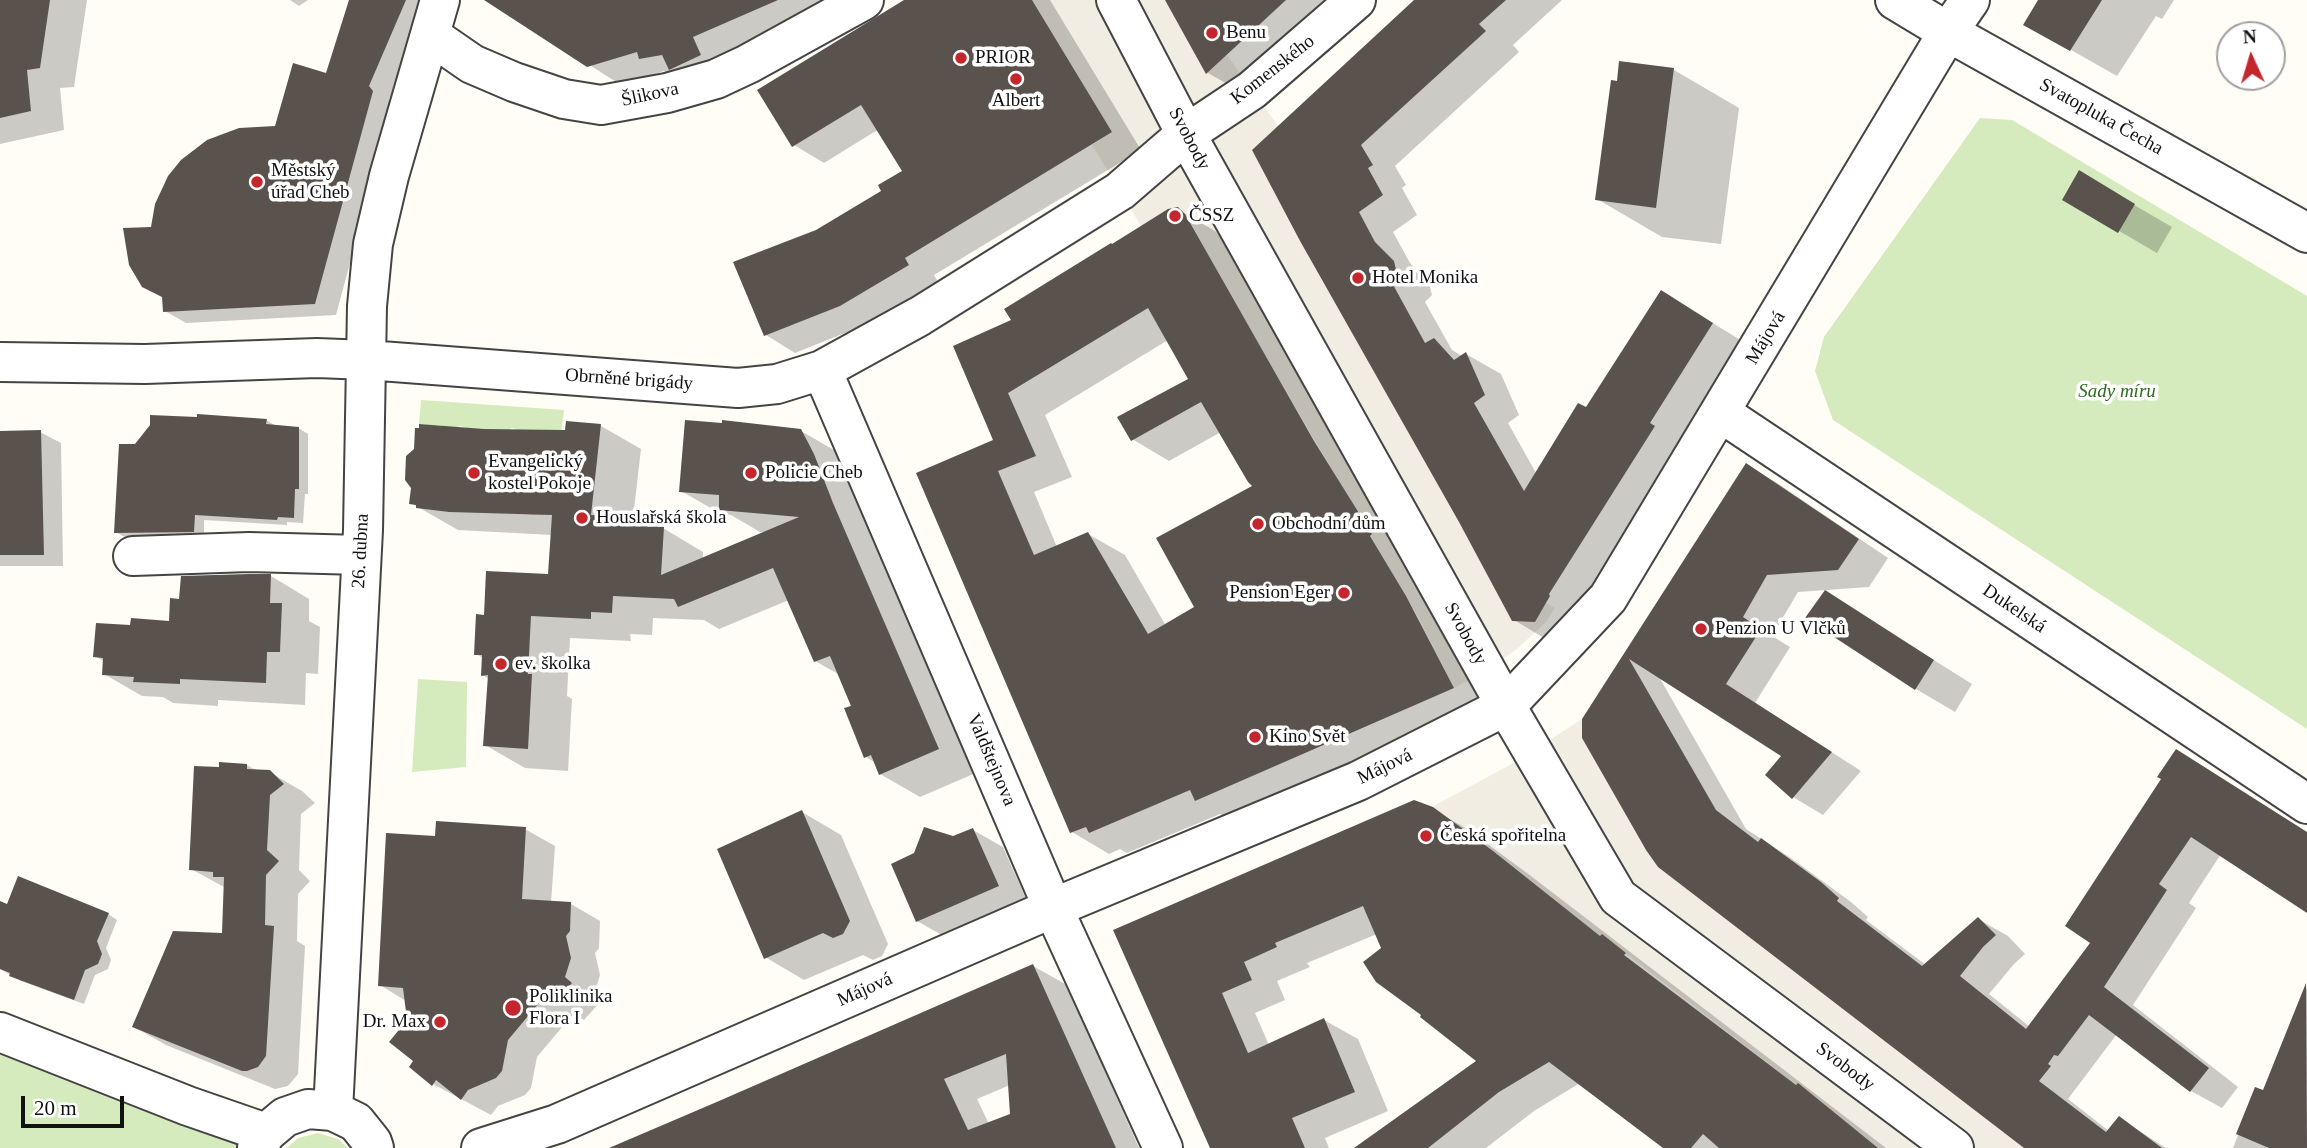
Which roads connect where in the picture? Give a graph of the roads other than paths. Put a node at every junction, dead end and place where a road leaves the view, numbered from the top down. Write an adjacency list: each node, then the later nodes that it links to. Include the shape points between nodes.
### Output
1 (1116, 0): 8 (street, Svobody)
2 (1356, 0): 8 (street, Komenského, via 1252,90)
3 (1895, 0): 7 (street, Svatopluka Čecha)
4 (1970, 0): 7 (street, Májová)
5 (853, 7): 6 (street, Šlikova, via 716,79 601,105 564,99 472,64)
6 (435, 18): 10 (street, 26. dubna, via 373,244)
7 (1948, 32): 9 (street, Svatopluka Čecha); 13 (street, Májová)
8 (1186, 134): 12 (street, Obrněné brigády, via 1120,191 920,316); 16 (street, Svobody)
9 (2307, 233)
10 (367, 360): 11 (street, Obrněné brigády); 12 (street, Obrněné brigády, via 738,388 777,384); 14 (street, 26. dubna)
11 (0, 362)
12 (821, 370): 18 (street, Valdštejnova)
13 (1721, 413): 16 (street, Májová, via 1608,598); 17 (street, Dukelská)
14 (361, 555): 15 (street); 20 (street, 26. dubna)
15 (133, 556)
16 (1506, 706): 18 (street, Májová, via 1358,781); 25 (street, Svobody, via 1618,897)
17 (2307, 804)
18 (1054, 908): 23 (street, Májová, via 557,1124); 24 (street, Valdštejnova)
19 (0, 1032): 21 (street, via 188,1106)
20 (333, 1111): 21 (street, via 308,1109 285,1117); 22 (street, via 356,1122)
21 (262, 1141)
22 (374, 1148)
23 (481, 1148)
24 (1163, 1148)
25 (1954, 1148)

